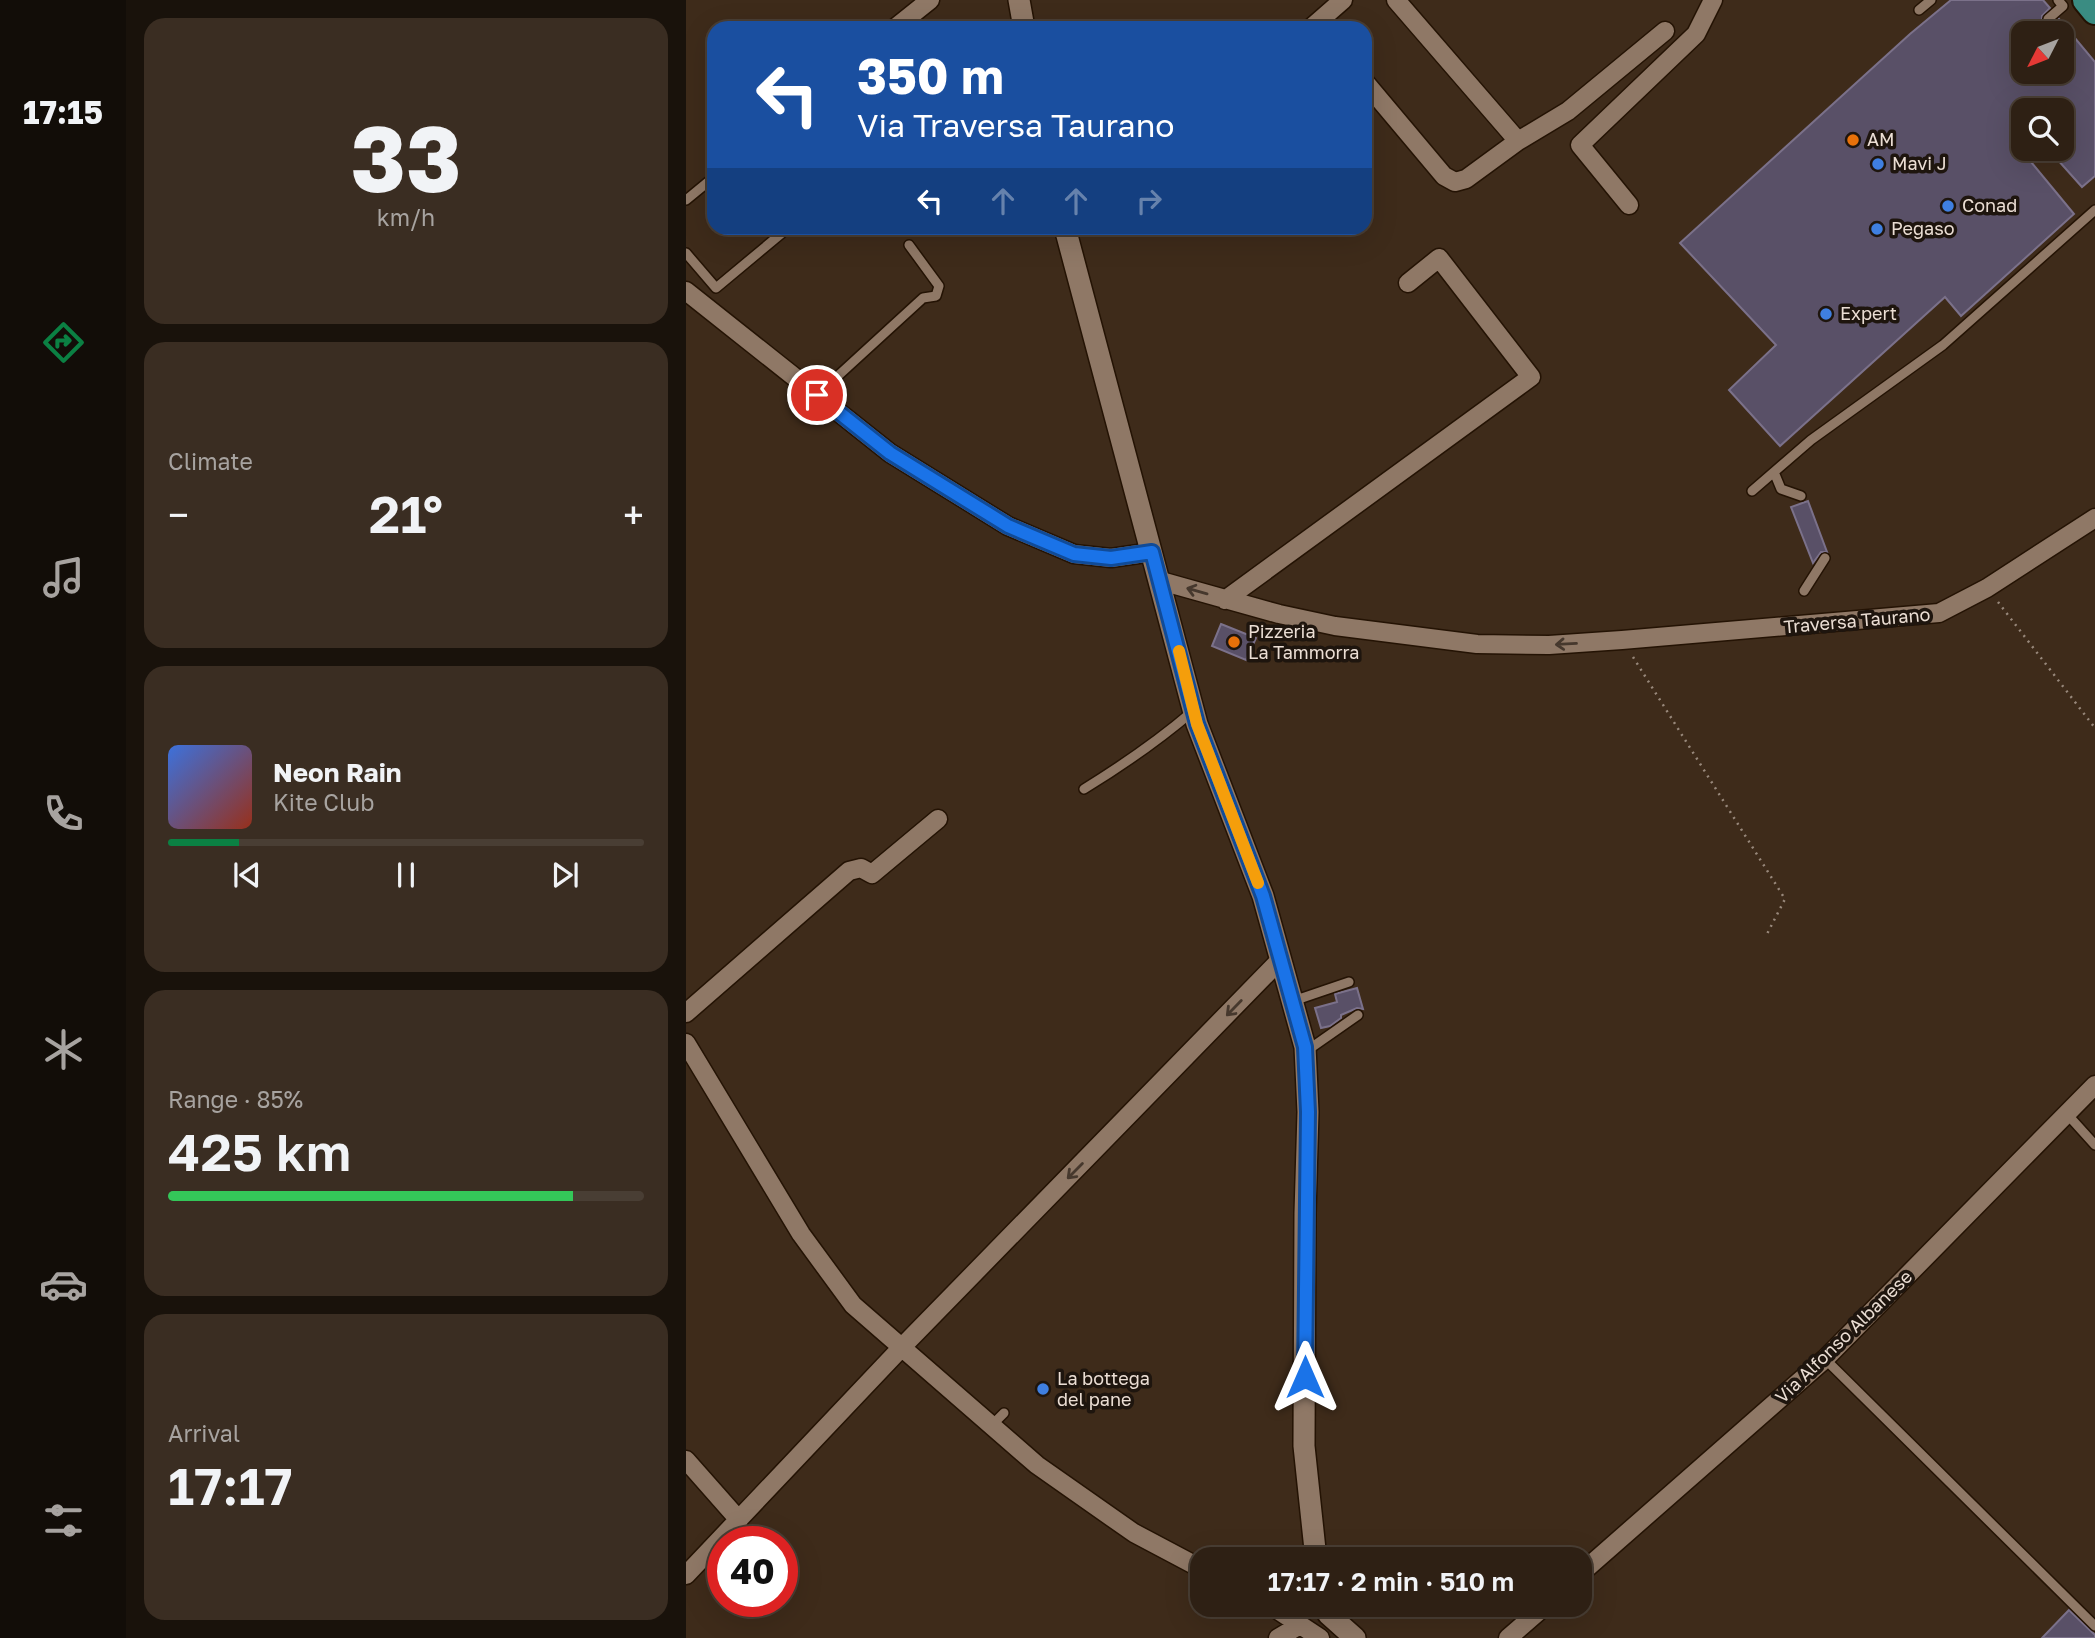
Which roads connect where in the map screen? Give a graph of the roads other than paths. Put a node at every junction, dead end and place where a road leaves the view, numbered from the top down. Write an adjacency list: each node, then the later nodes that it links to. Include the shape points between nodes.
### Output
1 (930, 0): 12 (street)
2 (1019, 0): 13 (street)
3 (1343, 0): 14 (street)
4 (1396, 0): 17 (street)
5 (1713, 0): 20 (street, via 1696,34 1580,145)
6 (1931, 0): 9 (lane)
7 (2058, 0): 11 (lane, via 2063,6)
8 (2086, 0): 10 (main road)
9 (1919, 10)
10 (2095, 11)
11 (2048, 19)
12 (904, 21)
13 (1023, 21)
14 (1321, 21)
15 (1665, 32): 17 (street, via 1568,111)
16 (1372, 90): 17 (street, via 1444,176 1455,182)
17 (1518, 141)
18 (707, 183): 19 (lane)
19 (686, 200)
20 (1629, 205)
21 (2095, 210): 29 (lane, via 1943,345)
22 (780, 235): 25 (lane, via 716,288)
23 (1067, 235): 33 (street)
24 (909, 245): 28 (lane, via 939,286 936,296 923,298)
25 (686, 253)
26 (1408, 283): 37 (street, via 1439,258 1531,377)
27 (686, 291): 28 (street)
28 (817, 395): 33 (street, via 890,453 1008,526 1074,554 1111,558)
29 (1774, 472): 30 (lane); 31 (lane, via 1781,489)
30 (1752, 491)
31 (1801, 496)
32 (2095, 518): 37 (street, Traversa Taurano, one-way to 37, via 1939,614 1628,640 1477,644 1335,625)
33 (1152, 552): 35 (street)
34 (1825, 558): 36 (lane)
35 (1161, 581): 37 (street, Traversa Taurano, one-way to 35); 38 (street, via 1180,633)
36 (1804, 591)
37 (1225, 600)
38 (1194, 710): 39 (lane); 41 (street)
39 (1084, 789)
40 (938, 819): 44 (street, via 872,874 861,868 849,871)
41 (1282, 959): 43 (street); 51 (street, one-way to 51)
42 (1349, 982): 43 (lane, via 1302,998)
43 (1292, 997): 47 (street)
44 (686, 1013)
45 (1358, 1015): 47 (lane)
46 (686, 1043): 51 (street, via 801,1234 853,1305)
47 (1305, 1052): 55 (street, via 1304,1446)
48 (2095, 1085): 49 (street, Via Alfonso Albanese)
49 (2067, 1114): 50 (lane); 52 (street, Via Alfonso Albanese)
50 (2095, 1145)
51 (902, 1347): 54 (street); 56 (street, via 998,1419 1037,1465 1134,1533)
52 (1825, 1359): 57 (street, Via Alfonso Albanese); 64 (lane)
53 (686, 1460): 54 (street)
54 (739, 1520): 58 (street)
55 (1315, 1547)
56 (1190, 1563)
57 (1592, 1563)
58 (686, 1575)
59 (1287, 1617): 65 (street)
60 (1320, 1617): 65 (street)
61 (1330, 1617): 68 (street)
62 (1335, 1617): 69 (street)
63 (1532, 1617): 70 (street)
64 (2095, 1626)
65 (1306, 1630): 66 (street); 67 (street)
66 (1278, 1638)
67 (1320, 1638)
68 (1337, 1638): 69 (street)
69 (1354, 1638)
70 (1508, 1638)

